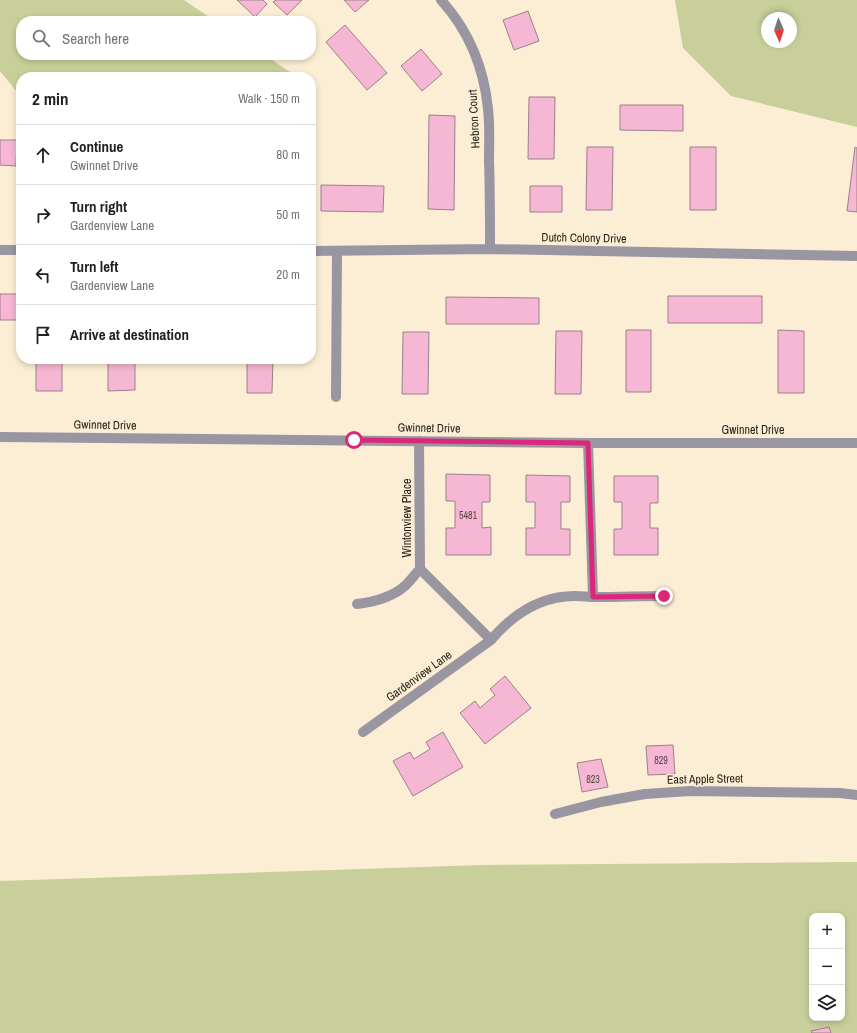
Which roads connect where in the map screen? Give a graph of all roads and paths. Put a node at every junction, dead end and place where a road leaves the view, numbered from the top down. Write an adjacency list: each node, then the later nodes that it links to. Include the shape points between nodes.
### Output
1 (441, 0): 2 (street, Hebron Court, via 467,35 478,59 485,85 489,111)
2 (490, 249): 5 (street, Dutch Colony Drive); 7 (street, Dutch Colony Drive)
3 (0, 250): 4 (street)
4 (16, 250)
5 (338, 250): 6 (street, Dutch Colony Drive); 8 (street)
6 (316, 251)
7 (857, 256)
8 (336, 397)
9 (0, 437): 10 (street, Gwinnet Drive)
10 (419, 441): 11 (street, Gwinnet Drive); 13 (street, Wintonview Place)
11 (588, 443): 12 (street, Gwinnet Drive); 15 (street)
12 (857, 443)
13 (420, 569): 16 (street, Wintonview Place, via 406,586 393,594 372,602); 17 (street)
14 (664, 596): 15 (street, Gardenview Lane)
15 (593, 597): 17 (street, Gardenview Lane, via 557,598 532,606 516,615)
16 (357, 604)
17 (491, 640): 18 (street, Gardenview Lane)
18 (363, 732)
19 (857, 794): 20 (street, East Apple Street, via 690,791 638,795)
20 (555, 814)

